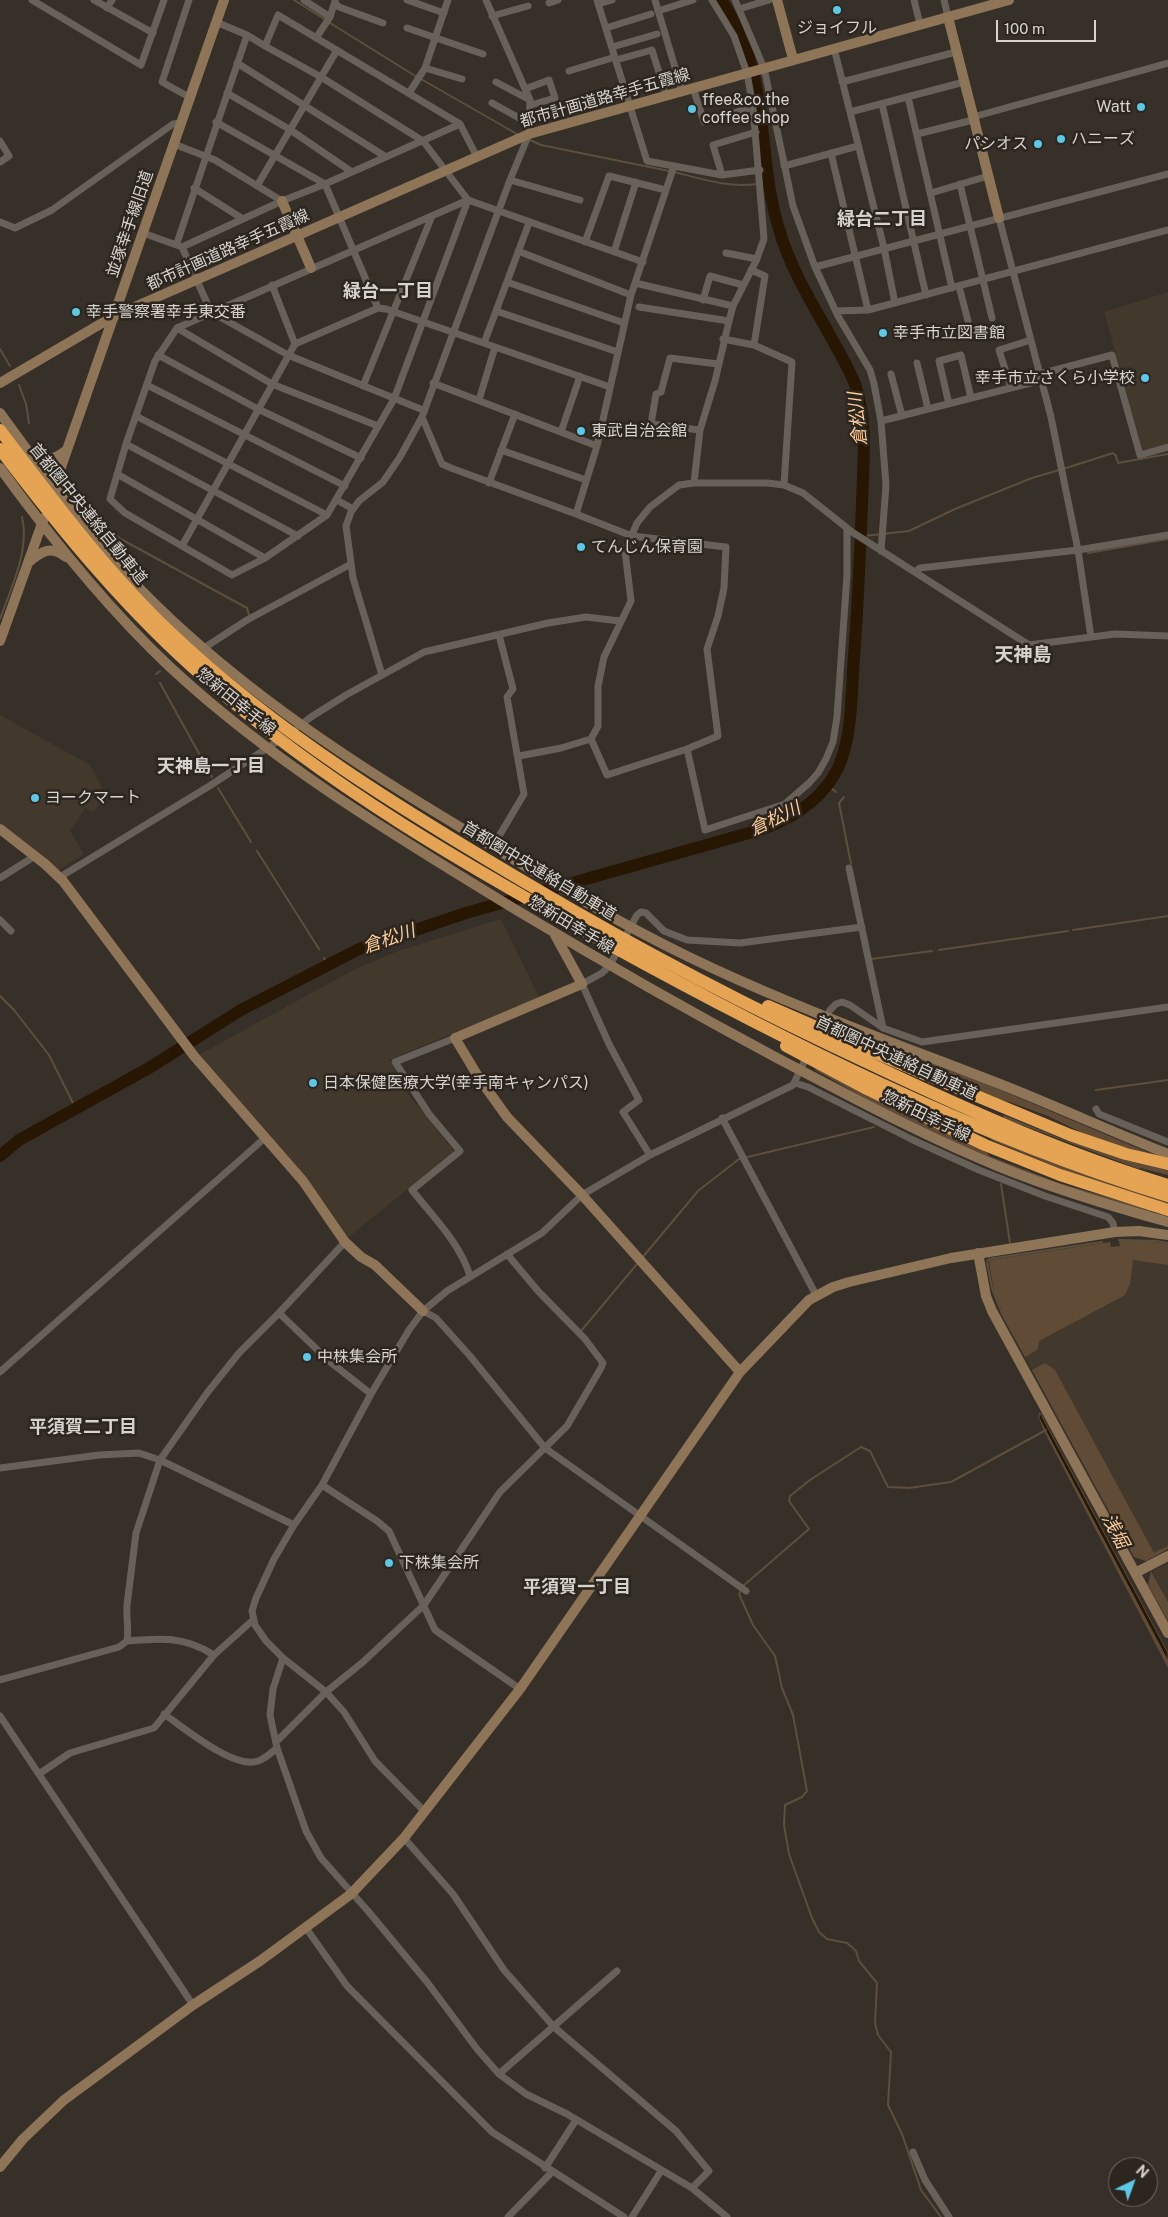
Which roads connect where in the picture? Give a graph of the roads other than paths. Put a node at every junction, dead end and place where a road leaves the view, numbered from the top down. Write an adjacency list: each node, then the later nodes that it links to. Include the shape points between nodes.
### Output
1 (32, 0): 39 (street, via 141,65)
2 (94, 0): 27 (street)
3 (112, 0): 27 (street)
4 (164, 0): 39 (street)
5 (189, 0): 69 (street, via 162,82)
6 (224, 0): 34 (street, 並塚幸手線旧道)
7 (304, 0): 32 (street)
8 (407, 0): 30 (street)
9 (448, 0): 30 (street)
10 (486, 0): 31 (street)
11 (558, 0): 23 (street)
12 (612, 0): 24 (street)
13 (655, 0): 29 (street)
14 (693, 0): 29 (street)
15 (712, 0): 57 (street, via 734,36)
16 (735, 0): 28 (street)
17 (769, 0): 28 (street)
18 (777, 0): 51 (street)
19 (914, 0): 36 (street)
20 (944, 0): 33 (street)
21 (1008, 0): 25 (street, 都市計画道路幸手五霞線)
22 (335, 2): 32 (street); 35 (street, via 339,7)
23 (550, 2)
24 (598, 2): 38 (street)
25 (975, 5): 33 (street, 都市計画道路幸手五霞線)
26 (528, 6): 31 (street)
27 (108, 8): 39 (street)
28 (739, 9): 55 (street)
29 (655, 12): 38 (street); 65 (street)
30 (444, 13): 42 (street)
31 (492, 16): 63 (street)
32 (330, 17): 43 (street)
33 (948, 17): 36 (street, 都市計画道路幸手五霞線); 48 (street)
34 (216, 22): 41 (street); 69 (street, 並塚幸手線旧道)
35 (383, 23)
36 (920, 24): 46 (street, 都市計画道路幸手五霞線)
37 (407, 28): 42 (street)
38 (606, 28): 45 (street)
39 (153, 33)
40 (657, 34): 45 (street)
41 (247, 35): 44 (street); 52 (street)
42 (435, 37): 49 (street); 54 (street)
43 (316, 38): 44 (street, via 278,16); 47 (street)
44 (265, 46): 58 (street)
45 (612, 47): 50 (street)
46 (834, 48): 51 (street, 都市計画道路幸手五霞線); 61 (street)
47 (337, 50): 58 (street); 67 (street)
48 (956, 52): 61 (street); 62 (street)
49 (483, 54)
50 (616, 58): 56 (street); 68 (street, via 652,50); 75 (street)
51 (792, 59): 55 (street, 都市計画道路幸手五霞線)
52 (237, 63): 66 (street); 73 (street)
53 (1168, 63): 78 (street)
54 (424, 68): 59 (street); 67 (street)
55 (762, 68): 57 (street, 都市計画道路幸手五霞線); 97 (street)
56 (569, 71)
57 (748, 72): 64 (street, 都市計画道路幸手五霞線); 76 (street)
58 (321, 77): 73 (street); 87 (street)
59 (462, 79)
60 (496, 82): 71 (street)
61 (842, 82): 77 (street)
62 (964, 82): 70 (street); 78 (street)
63 (525, 88): 71 (street); 71 (street, via 549,80 555,98)
64 (693, 88): 65 (street, 都市計画道路幸手五霞線); 76 (street, via 704,122)
65 (682, 91): 68 (street, 都市計画道路幸手五霞線)
66 (227, 93): 79 (street); 82 (street)
67 (409, 93): 81 (street)
68 (666, 95): 75 (street, 都市計画道路幸手五霞線)
69 (190, 97): 80 (street, 並塚幸手線旧道)
70 (908, 97): 74 (street); 85 (street)
71 (531, 102): 83 (street)
72 (492, 103): 83 (street)
73 (304, 104): 82 (street); 93 (street)
74 (882, 104): 77 (street); 127 (street)
75 (631, 105): 83 (street, 都市計画道路幸手五霞線); 96 (street, via 647,161)
76 (753, 108): 84 (street)
77 (850, 112): 89 (street)
78 (973, 119): 85 (street); 103 (street)
79 (216, 122): 91 (street); 92 (street)
80 (180, 123): 88 (street, 並塚幸手線旧道); 120 (street, via 173,124 52,210 15,228)
81 (460, 124): 87 (street); 94 (street)
82 (289, 129): 91 (street); 100 (street)
83 (530, 129): 94 (street, 都市計画道路幸手五霞線); 104 (street)
84 (756, 132): 99 (street); 102 (street, via 713,145)
85 (917, 134): 111 (street)
86 (0, 141): 95 (street, via 9,156)
87 (423, 141): 93 (street); 98 (street)
88 (174, 144): 92 (street); 124 (street, 並塚幸手線旧道)
89 (858, 146): 90 (street); 130 (street)
90 (831, 153): 97 (street); 135 (street)
91 (273, 155): 106 (street); 108 (street)
92 (206, 156): 108 (street); 109 (street)
93 (386, 157): 100 (street)
94 (476, 157): 98 (street, 都市計画道路幸手五霞線)
95 (0, 162)
96 (674, 166): 102 (street); 110 (street)
97 (784, 166): 138 (street, via 793,206)
98 (446, 170): 112 (street); 117 (street, 都市計画道路幸手五霞線)
99 (760, 170): 102 (street); 136 (street, via 764,238)
100 (352, 172): 106 (street)
101 (1168, 174): 118 (street)
102 (722, 175)
103 (988, 176): 107 (street); 118 (street)
104 (510, 180): 113 (street); 115 (street)
105 (636, 182): 110 (street); 128 (street, via 608,176); 133 (street)
106 (325, 184): 114 (street); 117 (street)
107 (960, 184): 111 (street); 122 (street)
108 (257, 186): 114 (street)
109 (194, 188): 119 (street); 129 (street)
110 (666, 190): 137 (street)
111 (931, 193): 125 (street)
112 (468, 200): 115 (street); 116 (street); 163 (street)
113 (580, 200)
114 (282, 201): 119 (street); 126 (street)
115 (498, 213): 121 (street); 168 (street)
116 (432, 216): 131 (street); 160 (street)
117 (339, 217): 126 (street, 都市計画道路幸手五霞線); 131 (street)
118 (999, 218): 122 (street); 141 (street)
119 (243, 219): 129 (street)
120 (0, 222)
121 (529, 223): 128 (street); 132 (street)
122 (970, 226): 125 (street); 143 (street)
123 (1168, 230): 141 (street)
124 (143, 233): 129 (street); 161 (street, 並塚幸手線旧道)
125 (941, 234): 127 (street); 148 (street)
126 (298, 235): 139 (street); 142 (street, 都市計画道路幸手五霞線)
127 (913, 240): 130 (street); 150 (street)
128 (585, 242): 133 (street)
129 (179, 245): 142 (street)
130 (884, 248): 135 (street); 152 (street)
131 (354, 250): 139 (street); 155 (street)
132 (518, 251): 144 (street); 149 (street)
133 (614, 252): 137 (street)
134 (726, 253): 136 (street)
135 (854, 256): 138 (street); 156 (street)
136 (757, 259): 140 (street)
137 (642, 262): 145 (street)
138 (815, 267): 158 (street)
139 (311, 268): 146 (street)
140 (751, 270): 147 (street); 173 (street, via 766,276)
141 (1014, 272): 143 (street); 170 (street)
142 (196, 280): 159 (street); 161 (street, 都市計画道路幸手五霞線)
143 (983, 280): 148 (street); 162 (street)
144 (507, 282): 157 (street); 166 (street)
145 (635, 283): 149 (street); 151 (street)
146 (272, 286): 159 (street); 172 (street)
147 (743, 286): 151 (street, via 710,276); 153 (street)
148 (956, 287): 150 (street); 165 (street)
149 (631, 295): 166 (street)
150 (926, 295): 152 (street)
151 (703, 300): 153 (street)
152 (895, 303): 156 (street)
153 (733, 306): 164 (street)
154 (639, 307): 164 (street)
155 (378, 308): 160 (street); 172 (street)
156 (868, 310): 158 (street)
157 (496, 311): 171 (street); 175 (street)
158 (836, 311): 201 (street, via 870,370)
159 (211, 312): 167 (street); 177 (street)
160 (393, 312): 163 (street); 187 (street)
161 (114, 316): 183 (street, 都市計画道路幸手五霞線); 212 (street, 並塚幸手線旧道)
162 (992, 318)
163 (421, 321): 168 (street); 191 (street)
164 (728, 321): 169 (street)
165 (968, 321)
166 (624, 323): 175 (street)
167 (177, 328): 176 (street); 185 (street)
168 (453, 332): 171 (street); 184 (street)
169 (723, 340): 173 (street); 179 (street)
170 (1031, 340): 182 (street); 189 (street, via 999,350)
171 (484, 343): 174 (street)
172 (295, 344): 177 (street)
173 (754, 345): 221 (street, via 792,362)
174 (495, 347): 181 (street); 192 (street)
175 (618, 352): 188 (street)
176 (158, 355): 186 (street); 194 (street)
177 (288, 355): 185 (street); 187 (street)
178 (916, 363): 195 (street)
179 (718, 364): 204 (street); 204 (street, via 670,358 648,425)
180 (891, 374): 200 (street)
181 (580, 376): 188 (street); 205 (street)
182 (1041, 377): 189 (street); 209 (street, via 1112,355 1140,455); 237 (street)
183 (0, 383)
184 (433, 383): 192 (street); 197 (street)
185 (272, 384): 194 (street); 202 (street)
186 (147, 385): 199 (street); 206 (street)
187 (363, 386): 191 (street)
188 (610, 387): 208 (street)
189 (1011, 388): 190 (street)
190 (971, 398): 193 (street); 193 (street, via 961,355 939,361)
191 (394, 399): 197 (street); 202 (street)
192 (479, 400): 198 (street)
193 (949, 404): 195 (street)
194 (258, 409): 206 (street); 214 (street)
195 (928, 409): 200 (street)
196 (0, 413): 211 (street, 惣新田幸手線)
197 (422, 414): 219 (street, via 442,464); 226 (street, via 400,458 383,482)
198 (514, 414): 205 (street); 213 (street)
199 (136, 416): 207 (street); 215 (street)
200 (902, 416): 201 (street)
201 (881, 421): 236 (street, via 886,485)
202 (378, 426): 214 (street)
203 (0, 430): 268 (highway, 首都圏中央連絡自動車道, via 103,562 169,631 242,695 307,744 424,821)
204 (700, 430): 220 (street)
205 (561, 432): 208 (street)
206 (244, 434): 215 (street); 222 (street)
207 (126, 444): 217 (street); 224 (street)
208 (597, 446): 218 (street)
209 (1168, 447)
210 (0, 449): 270 (highway, 首都圏中央連絡自動車道, via 110,586 161,639 254,720 363,798 453,855)
211 (26, 449): 212 (street, via 44,460 54,459); 223 (street, 惣新田幸手線)
212 (67, 449): 223 (street, 並塚幸手線旧道)
213 (501, 450): 218 (street); 219 (street)
214 (360, 458): 222 (street)
215 (228, 463): 224 (street); 228 (street)
216 (0, 468): 230 (street, 惣新田幸手線)
217 (117, 474): 229 (street); 235 (street, via 110,499 125,513)
218 (586, 480): 227 (street)
219 (490, 483): 227 (street)
220 (694, 483): 221 (street); 234 (street, via 679,485 650,507 637,523)
221 (784, 485): 231 (street, via 803,493)
222 (346, 486): 225 (street)
223 (54, 487): 230 (street, 並塚幸手線旧道); 243 (street, via 54,511 78,540); 249 (street, 惣新田幸手線, via 103,549 140,589)
224 (212, 491): 229 (street); 233 (street)
225 (337, 500): 226 (street); 228 (street)
226 (353, 509): 241 (street, via 346,526)
227 (576, 514): 234 (street)
228 (327, 515): 233 (street)
229 (196, 520): 235 (street); 238 (street)
230 (42, 523): 239 (street, 並塚幸手線旧道); 240 (street, 惣新田幸手線)
231 (850, 530): 236 (street); 254 (street, via 837,717 833,742 818,773 785,804 705,830)
232 (1168, 534): 237 (street)
233 (298, 536): 238 (street)
234 (632, 536): 244 (street, via 625,551 631,601); 254 (street, via 726,547 724,588 706,649 718,736)
235 (182, 546): 238 (street, via 232,575)
236 (879, 550): 242 (street)
237 (1078, 550): 242 (street, via 920,568); 247 (street)
238 (265, 558)
239 (29, 562): 240 (street, via 40,552 51,550); 248 (street, 並塚幸手線旧道)
240 (73, 562): 243 (street, 惣新田幸手線)
241 (351, 564): 249 (street, via 247,620); 250 (street)
242 (916, 572): 247 (street, via 1029,645)
243 (84, 576): 253 (street, 惣新田幸手線, via 170,666)
244 (620, 621): 245 (street, via 586,617 515,629); 252 (street, via 604,657 598,686 598,726)
245 (499, 635): 250 (street, via 424,652); 255 (street, via 513,689 507,697)
246 (1168, 636): 247 (street, via 1115,634)
247 (1091, 637)
248 (0, 642)
249 (204, 648): 251 (street, 惣新田幸手線)
250 (382, 675): 251 (street)
251 (301, 726): 253 (street); 257 (street, 惣新田幸手線)
252 (591, 739): 254 (street, via 607,774); 255 (street)
253 (267, 748): 260 (street); 262 (street, 惣新田幸手線, via 360,813)
254 (687, 749)
255 (518, 756): 257 (street, via 524,794)
256 (0, 829): 258 (street)
257 (492, 848): 262 (street); 264 (street, 惣新田幸手線)
258 (35, 856): 260 (street); 261 (street)
259 (849, 868): 265 (street)
260 (60, 877): 280 (street, via 192,1054)
261 (0, 878)
262 (471, 883): 267 (street, 惣新田幸手線)
263 (0, 920): 266 (street)
264 (631, 927): 265 (street, via 641,912 664,931 687,940 740,943); 269 (street); 273 (street, 惣新田幸手線, via 716,970)
265 (862, 927): 274 (street)
266 (11, 931)
267 (555, 934): 269 (street, 惣新田幸手線); 271 (street)
268 (665, 962): 284 (highway, via 691,970 806,1024 1070,1135); 285 (highway, 首都圏中央連絡自動車道, via 937,1096 1084,1156)
269 (610, 965): 271 (street); 276 (street, 惣新田幸手線)
270 (647, 965): 287 (highway, 首都圏中央連絡自動車道, via 784,1037 968,1122); 288 (highway, via 664,981 916,1113 1052,1172)
271 (582, 984): 275 (street); 283 (street, via 639,1100 623,1112)
272 (1168, 1007): 274 (street, via 928,1042 916,1041)
273 (826, 1016): 274 (street, via 836,1004 846,1003); 276 (street); 282 (street, 惣新田幸手線)
274 (883, 1028)
275 (455, 1038): 286 (street, via 507,1117); 295 (street, via 395,1062 429,1114 460,1150 412,1190 466,1261)
276 (800, 1070): 277 (street); 289 (street, 惣新田幸手線, via 918,1130 998,1166)
277 (794, 1083): 279 (street); 290 (street, via 979,1170 1108,1217)
278 (1096, 1109): 281 (street, via 1099,1114)
279 (722, 1118): 283 (street); 296 (street)
280 (266, 1137): 292 (street, via 303,1181); 299 (street)
281 (1168, 1142)
282 (1168, 1154)
283 (650, 1155): 286 (street)
284 (1168, 1164)
285 (1168, 1185)
286 (582, 1194): 294 (street, via 542,1233); 300 (street)
287 (1168, 1196)
288 (1168, 1210)
289 (1168, 1222)
290 (1115, 1232): 291 (street); 293 (street)
291 (1168, 1235)
292 (346, 1242): 297 (street); 298 (street)
293 (978, 1253): 296 (street, via 848,1282); 309 (street, via 992,1311)
294 (507, 1254): 295 (street); 302 (street, via 603,1363 567,1426)
295 (470, 1276): 297 (street)
296 (816, 1295): 300 (street)
297 (423, 1311): 301 (street); 302 (street, via 436,1318)
298 (279, 1313): 301 (street, via 329,1361); 303 (street, via 239,1353)
299 (0, 1372)
300 (740, 1372): 306 (street)
301 (371, 1394): 305 (street)
302 (545, 1448): 306 (street); 311 (street, via 500,1492)
303 (160, 1460): 304 (street, via 139,1453 99,1455); 307 (street); 314 (street, via 136,1533)
304 (0, 1468)
305 (322, 1485): 307 (street); 311 (street, via 389,1531)
306 (639, 1515): 310 (street); 318 (street)
307 (294, 1525): 312 (street, via 256,1598)
308 (1168, 1556): 309 (street)
309 (1135, 1573): 313 (street)
310 (746, 1591)
311 (424, 1605): 318 (street, via 435,1630); 319 (street)
312 (253, 1620): 315 (street); 316 (street)
313 (1168, 1633)
314 (126, 1641): 315 (street, via 186,1641); 317 (street, via 119,1647)
315 (214, 1655): 320 (street)
316 (283, 1658): 319 (street); 322 (street, via 273,1689 270,1715)
317 (0, 1680)
318 (520, 1689): 324 (street)
319 (326, 1692): 322 (street); 324 (street, via 344,1712 375,1760)
320 (164, 1714): 322 (street, via 226,1756 260,1761); 323 (street, via 154,1728 70,1753)
321 (0, 1716): 323 (street)
322 (277, 1745): 326 (street, via 306,1831 321,1858)
323 (38, 1774): 329 (street)
324 (424, 1811): 325 (street)
325 (404, 1838): 326 (street); 330 (street, via 453,1894 504,1970)
326 (351, 1894): 327 (street); 331 (street)
327 (306, 1928): 329 (street); 335 (street, via 347,1986 492,2132)
328 (617, 1971): 330 (street)
329 (194, 2005): 334 (street, via 64,2100 23,2139)
330 (554, 2028): 331 (street); 338 (street, via 682,2138 709,2171)
331 (500, 2074): 332 (street, via 526,2094)
332 (576, 2120): 335 (street); 336 (street)
333 (913, 2152): 343 (street, via 925,2180)
334 (0, 2167)
335 (545, 2168): 337 (street)
336 (661, 2171): 338 (street); 341 (street)
337 (552, 2172): 339 (street); 340 (street)
338 (692, 2188): 342 (street)
339 (508, 2217)
340 (624, 2217)
341 (632, 2217)
342 (727, 2217)
343 (949, 2217)

